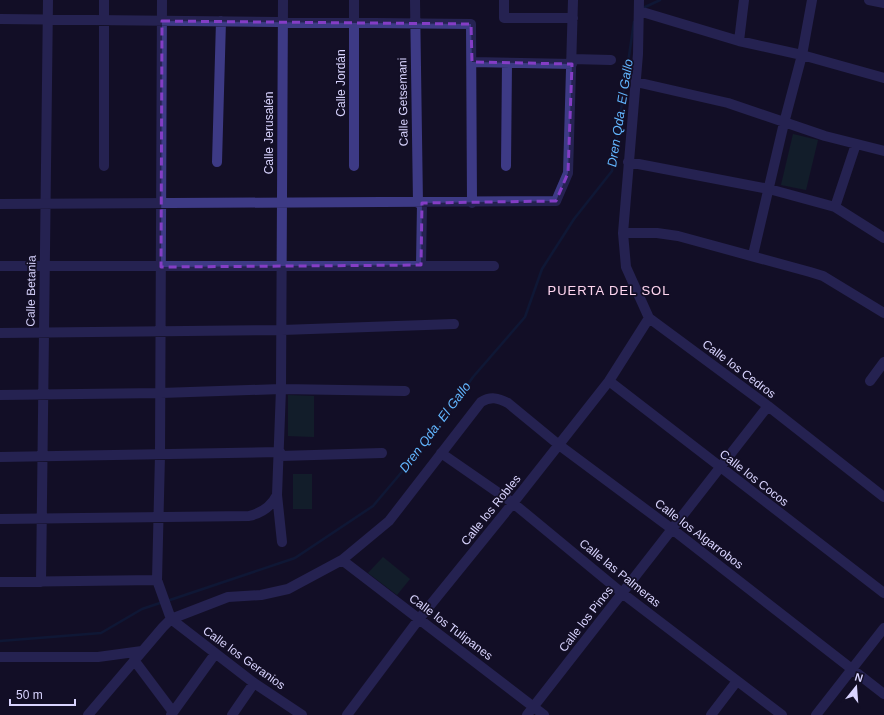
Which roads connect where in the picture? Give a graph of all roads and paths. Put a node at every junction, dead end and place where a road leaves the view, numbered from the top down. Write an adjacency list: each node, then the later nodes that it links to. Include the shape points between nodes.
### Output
1 (48, 0): 17 (street, Calle Betania)
2 (104, 0): 18 (street)
3 (162, 0): 19 (street)
4 (282, 0): 21 (street, Calle Jerusalén)
5 (354, 0): 22 (street, Calle Jordán)
6 (414, 0): 23 (street, Calle Getsemani)
7 (504, 0): 15 (street, via 504,18)
8 (573, 0): 15 (street)
9 (639, 0): 14 (street, Calle los Cedros)
10 (744, 0): 24 (street)
11 (812, 0): 25 (street)
12 (869, 0): 13 (street)
13 (884, 2)
14 (639, 11): 24 (street); 31 (street, Calle los Cedros)
15 (573, 18): 28 (street)
16 (0, 19): 17 (street)
17 (48, 20): 18 (street); 45 (street, Calle Betania)
18 (103, 20): 19 (street); 37 (street)
19 (162, 21): 20 (street); 46 (street)
20 (221, 21): 21 (street); 35 (street)
21 (283, 22): 22 (street); 42 (street, Calle Jerusalén)
22 (354, 22): 23 (street); 38 (street, Calle Jordán)
23 (415, 24): 27 (street, via 471,24); 41 (street, Calle Getsemani)
24 (739, 41): 25 (street)
25 (802, 55): 30 (street); 32 (street)
26 (611, 60): 28 (street)
27 (472, 62): 29 (street); 43 (street)
28 (572, 62): 29 (street); 43 (street, via 568,173 556,201)
29 (507, 63): 39 (street)
30 (884, 78)
31 (636, 82): 32 (street, via 728,103); 36 (street, Calle los Cedros)
32 (784, 123): 33 (street); 40 (street)
33 (856, 144): 34 (street); 47 (street)
34 (884, 151)
35 (217, 162)
36 (628, 162): 40 (street); 48 (street, Calle los Cedros)
37 (104, 166)
38 (354, 166)
39 (506, 166)
40 (769, 189): 47 (street); 50 (street)
41 (420, 202): 42 (street); 43 (street); 51 (street, Calle Getsemani)
42 (282, 203): 46 (street); 56 (street, Calle Jerusalén)
43 (472, 203)
44 (0, 204): 45 (street)
45 (45, 204): 46 (street); 53 (street, Calle Betania)
46 (161, 204): 55 (street)
47 (835, 207): 49 (street)
48 (623, 233): 50 (street, via 678,236); 58 (street, Calle los Cedros, via 626,267)
49 (884, 238)
50 (752, 255): 57 (street, via 823,276)
51 (421, 265): 54 (street); 56 (street)
52 (0, 266): 53 (street)
53 (44, 266): 55 (street); 63 (street, Calle Betania)
54 (494, 266)
55 (161, 267): 56 (street); 61 (street)
56 (282, 267): 60 (street, Calle Jerusalén)
57 (884, 313)
58 (649, 318): 65 (street, Calle los Robles); 72 (street, Calle los Cedros)
59 (454, 324): 60 (street)
60 (282, 330): 61 (street); 67 (street, Calle Jerusalén)
61 (161, 332): 63 (street); 69 (street)
62 (0, 333): 63 (street)
63 (44, 333): 70 (street, Calle Betania)
64 (884, 362): 66 (street)
65 (609, 381): 73 (street, Calle los Robles); 80 (street, Calle los Cocos)
66 (870, 381)
67 (281, 388): 68 (street); 69 (street); 76 (street, Calle Jerusalén)
68 (405, 391)
69 (161, 393): 70 (street); 77 (street)
70 (43, 394): 71 (street); 78 (street, Calle Betania)
71 (0, 395)
72 (768, 406): 80 (street, Calle los Pinos); 82 (street, Calle los Cedros)
73 (559, 445): 75 (street, Calle los Algarrobos, via 508,403 490,398 481,402); 83 (street, Calle los Robles); 87 (street, Calle los Algarrobos)
74 (382, 453): 76 (street)
75 (441, 453): 83 (street, Calle las Palmeras); 89 (street, via 389,521)
76 (280, 454): 77 (street); 81 (street, Calle Jerusalén)
77 (160, 455): 78 (street); 84 (street)
78 (42, 456): 79 (street); 86 (street, Calle Betania)
79 (0, 457)
80 (720, 468): 87 (street, Calle los Pinos); 94 (street, Calle los Cocos)
81 (277, 495): 84 (street, via 273,503 258,514 249,516); 88 (street, Calle Jerusalén)
82 (884, 497)
83 (513, 503): 93 (street, Calle las Palmeras); 96 (street, Calle los Robles)
84 (159, 518): 86 (street); 90 (street)
85 (0, 519): 86 (street)
86 (42, 519): 92 (street, Calle Betania)
87 (672, 530): 93 (street, Calle los Pinos); 102 (street, Calle los Algarrobos)
88 (282, 542)
89 (342, 560): 95 (street, via 288,589 261,595 228,597); 96 (street, Calle los Tulipanes)
90 (157, 580): 92 (street); 95 (street)
91 (0, 582): 92 (street)
92 (41, 582)
93 (622, 593): 103 (street, Calle las Palmeras); 106 (street, Calle los Pinos)
94 (884, 593)
95 (171, 619): 98 (street); 99 (street, Calle los Geranios)
96 (419, 619): 106 (street, Calle los Tulipanes); 111 (street, Calle los Robles)
97 (884, 628): 102 (street)
98 (142, 651): 100 (street, via 98,657); 101 (street)
99 (215, 654): 104 (street, Calle los Geranios); 107 (street)
100 (0, 658)
101 (134, 660): 107 (street); 108 (street)
102 (852, 669): 105 (street, Calle los Algarrobos); 115 (street)
103 (737, 681): 113 (street); 114 (street, Calle las Palmeras)
104 (254, 683): 109 (street); 110 (street, Calle los Geranios)
105 (884, 694)
106 (530, 711): 112 (street, Calle los Tulipanes)
107 (172, 714)
108 (88, 715)
109 (232, 715)
110 (302, 715)
111 (347, 715)
112 (544, 715)
113 (711, 715)
114 (782, 715)
115 (816, 715)

